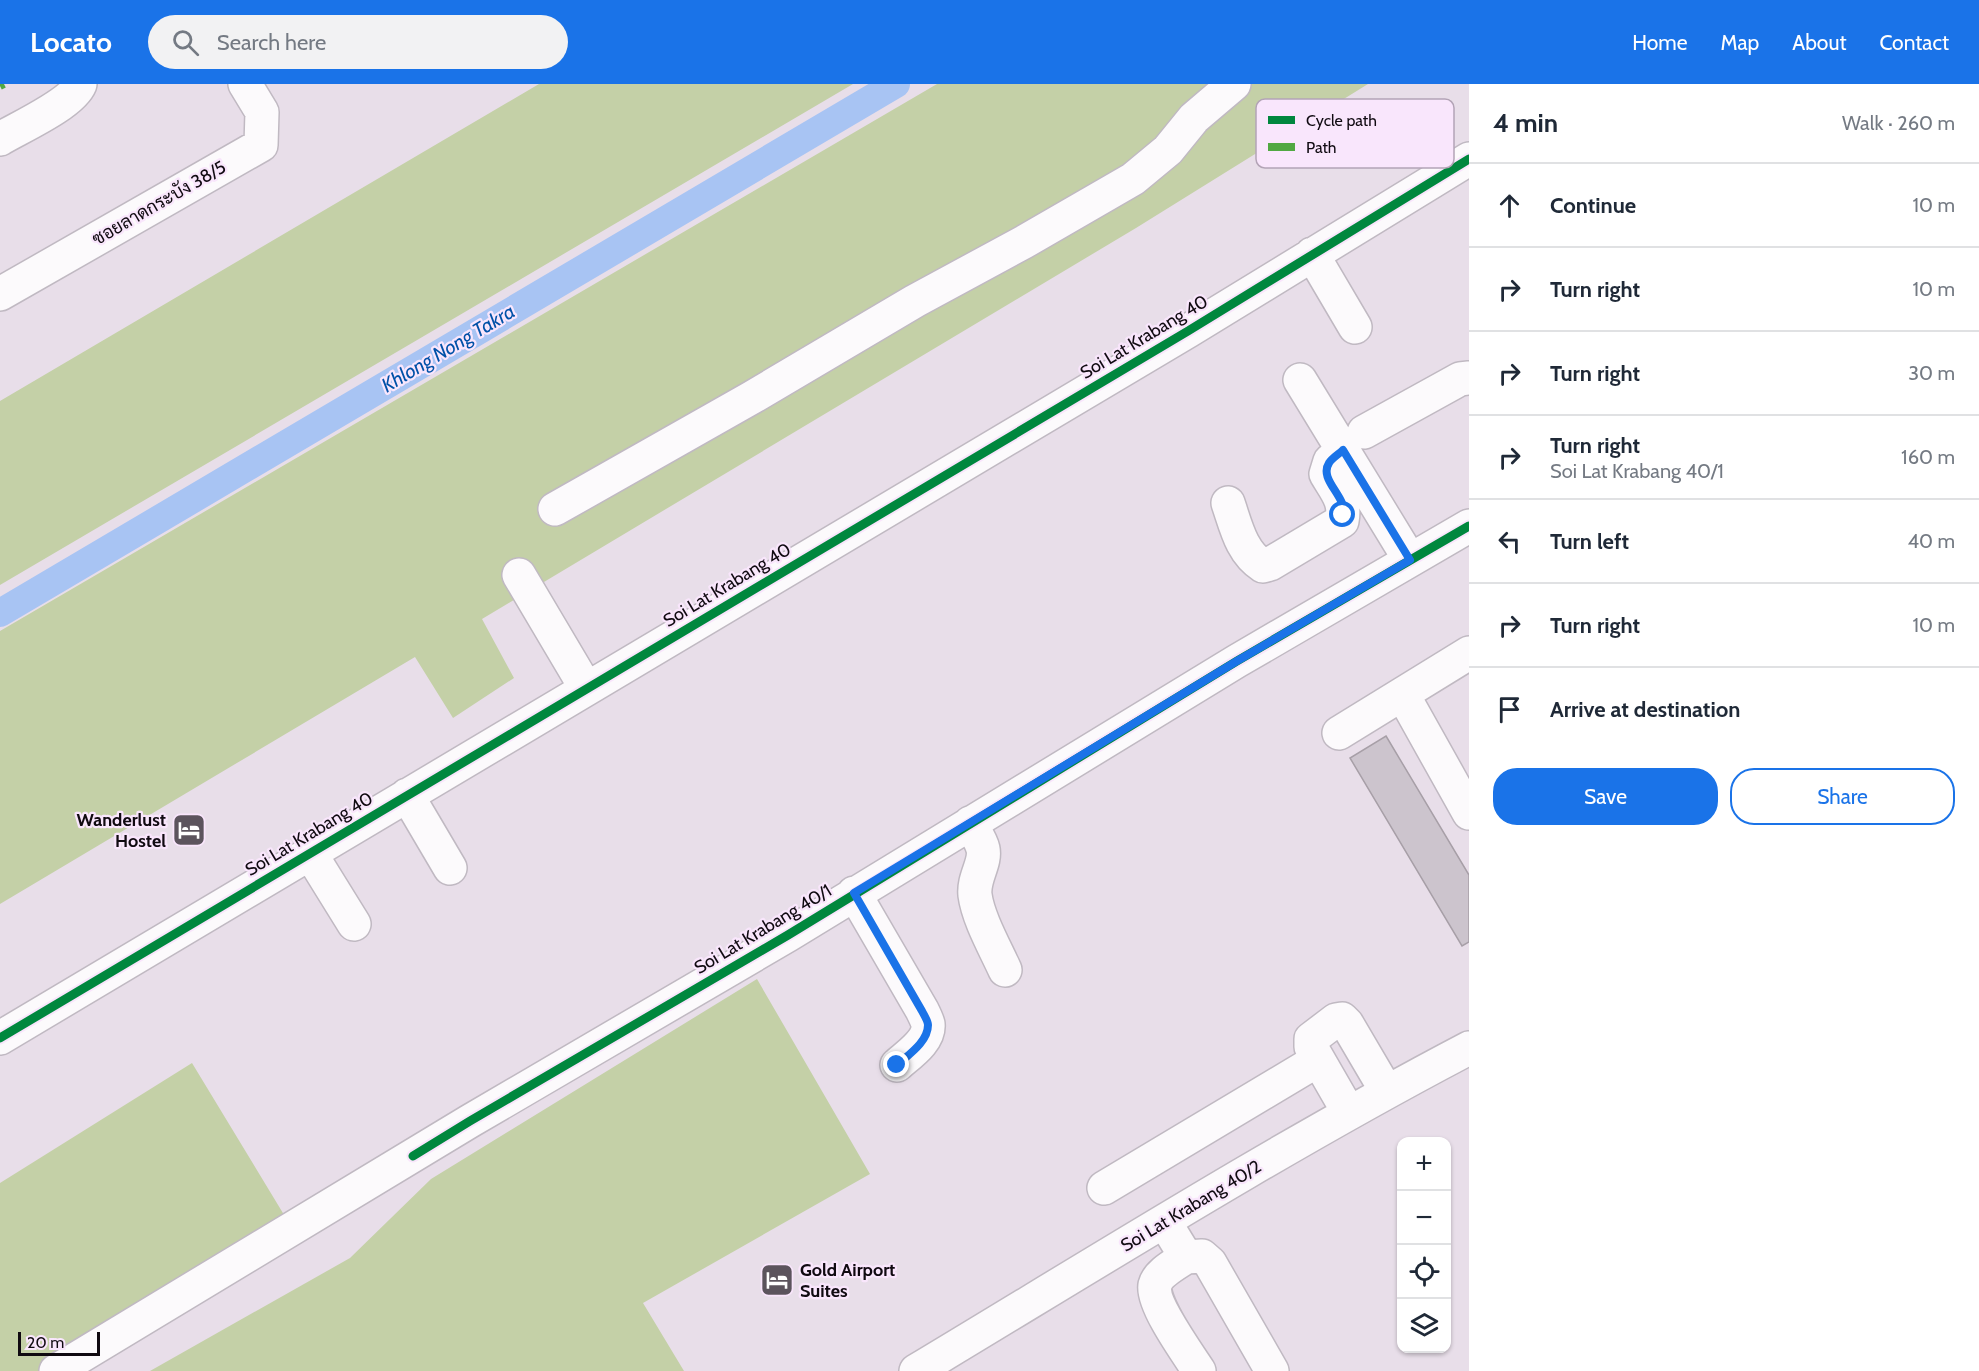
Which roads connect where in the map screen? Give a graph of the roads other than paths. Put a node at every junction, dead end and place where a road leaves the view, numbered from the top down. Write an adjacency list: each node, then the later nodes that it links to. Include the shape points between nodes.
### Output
1 (80, 84): 4 (street, via 69,100)
2 (245, 84): 7 (street, ซอยลาดกระบัง 38/5, via 262,112 261,145)
3 (1234, 84): 13 (street, via 1133,179)
4 (0, 139)
5 (1469, 159): 6 (street, Soi Lat Krabang 40)
6 (1312, 254): 8 (street); 18 (street, Soi Lat Krabang 40)
7 (3, 282)
8 (1355, 327)
9 (1469, 378): 11 (street, via 1460,379)
10 (1300, 380): 11 (street)
11 (1354, 441): 12 (street, via 1327,465 1326,474 1344,510 1342,521 1270,564 1263,566 1245,548); 15 (street)
12 (1228, 503)
13 (555, 509)
14 (1469, 526): 15 (street, Soi Lat Krabang 40/1)
15 (1410, 560): 23 (street, Soi Lat Krabang 40/1)
16 (519, 575): 18 (street)
17 (1467, 658): 19 (street)
18 (586, 688): 21 (street, Soi Lat Krabang 40)
19 (1403, 695): 20 (street); 22 (street)
20 (1339, 733)
21 (407, 795): 24 (street, Soi Lat Krabang 40); 25 (street)
22 (1469, 813)
23 (970, 824): 26 (street, Soi Lat Krabang 40/1); 28 (street, via 983,849 976,881 978,909)
24 (310, 853): 27 (street); 29 (street, Soi Lat Krabang 40)
25 (450, 868)
26 (854, 893): 32 (street, via 928,1024 916,1049); 39 (street, Soi Lat Krabang 40/1)
27 (354, 924)
28 (1005, 970)
29 (1, 1035)
30 (1469, 1048): 33 (street, Soi Lat Krabang 40/2)
31 (1318, 1060): 33 (street, via 1311,1039 1342,1019); 34 (street); 35 (street)
32 (897, 1065)
33 (1387, 1092): 34 (street, Soi Lat Krabang 40/2)
34 (1349, 1113): 36 (street, Soi Lat Krabang 40/2)
35 (1104, 1188)
36 (1164, 1221): 37 (street); 38 (street, Soi Lat Krabang 40/2)
37 (1186, 1257): 41 (street, via 1162,1274 1155,1283 1155,1291 1158,1304); 42 (street, via 1202,1256 1210,1263)
38 (959, 1360): 40 (street, Soi Lat Krabang 40/2)
39 (56, 1371)
40 (916, 1371)
41 (1199, 1371)
42 (1272, 1371)

